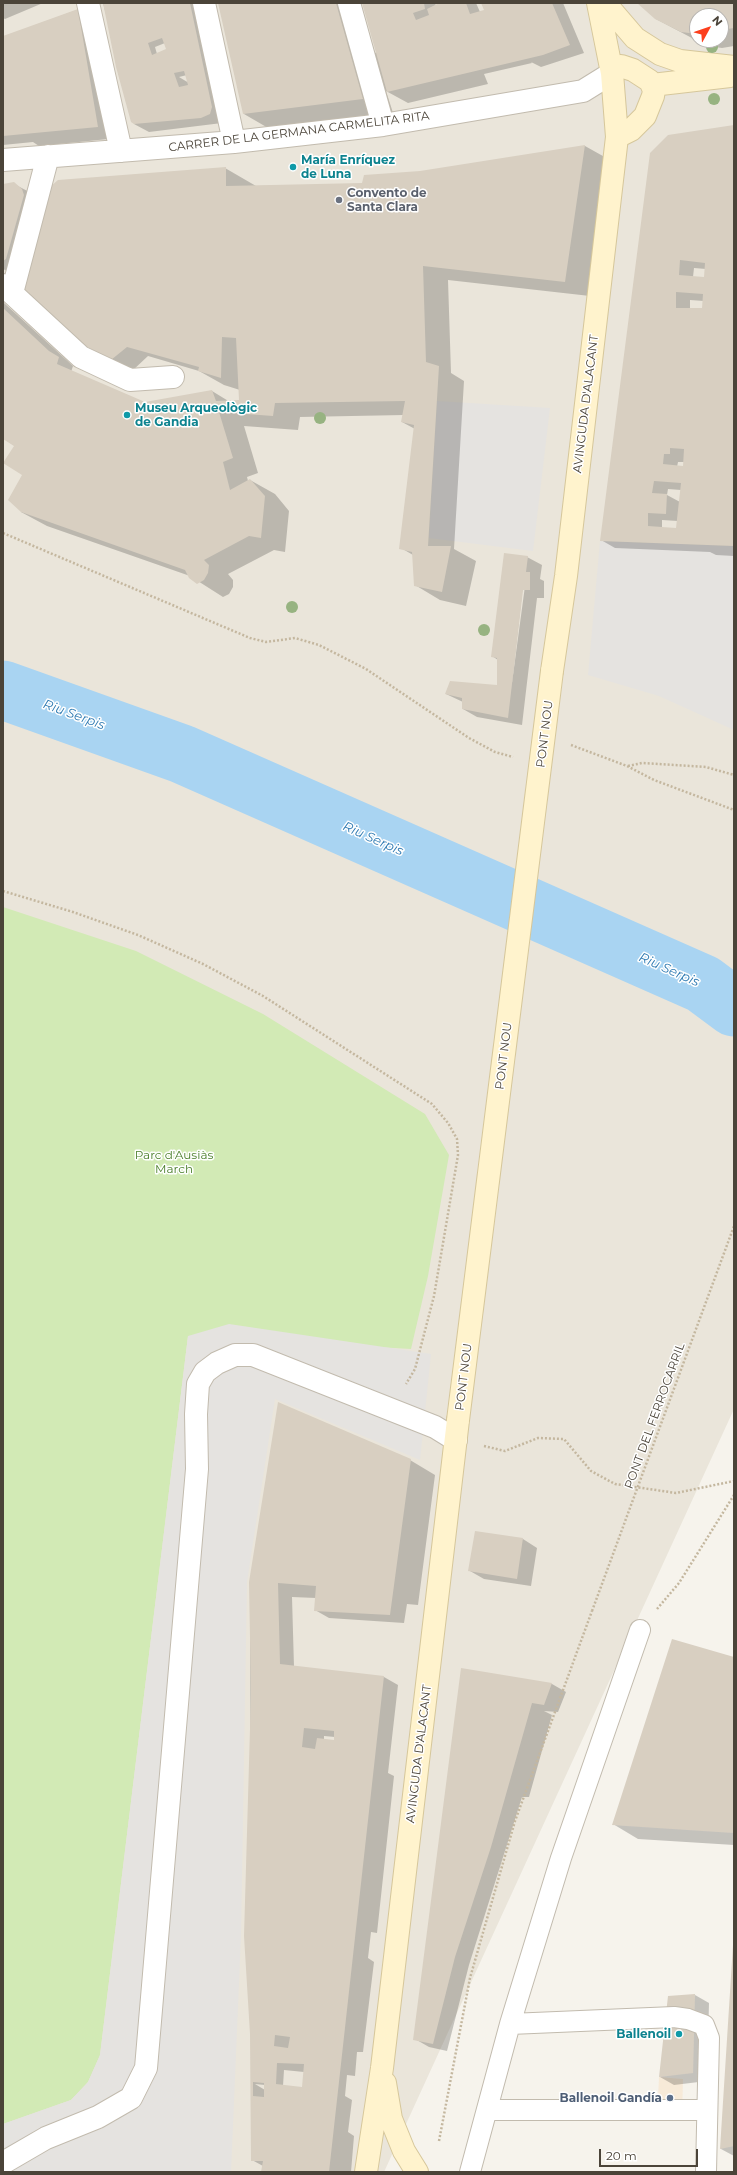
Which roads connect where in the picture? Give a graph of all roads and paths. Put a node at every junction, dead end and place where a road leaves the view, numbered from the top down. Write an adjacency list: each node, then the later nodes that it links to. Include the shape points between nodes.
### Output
1 (88, 3): 13 (street)
2 (204, 3): 12 (street)
3 (349, 3): 10 (street)
4 (598, 3): 7 (street, AVINGUDA D'ALACANT)
5 (605, 3): 6 (street, via 635,38 660,54 680,61)
6 (734, 68)
7 (612, 73): 9 (street, via 621,66 641,73 650,80); 10 (street, CARRER DE LA GERMANA CARMELITA RITA, via 583,91); 11 (street, AVINGUDA D'ALACANT)
8 (734, 75): 9 (street)
9 (652, 86): 11 (street, via 654,96 645,116 631,130)
10 (383, 125): 12 (street, CARRER DE LA GERMANA CARMELITA RITA)
11 (617, 137): 19 (street, AVINGUDA D'ALACANT, via 566,576)
12 (234, 142): 13 (street, CARRER DE LA GERMANA CARMELITA RITA)
13 (120, 151): 14 (street, CARRER DE LA GERMANA CARMELITA RITA)
14 (48, 156): 15 (street, CARRER DE LA GERMANA CARMELITA RITA); 16 (street)
15 (3, 160)
16 (7, 289): 17 (street, via 81,357 130,380)
17 (173, 377)
18 (3, 532): 21 (path, via 250,638 266,642 295,638 319,645 366,669 469,738 494,752)
19 (552, 671): 28 (street, PONT NOU, bridge)
20 (568, 745): 22 (path)
21 (519, 759)
22 (627, 766): 23 (path, via 642,763 706,767); 24 (path, via 654,780)
23 (734, 775)
24 (734, 810)
25 (3, 891): 27 (path, via 138,935 203,964 263,996 432,1104 448,1123 457,1139 458,1155 434,1296 415,1369)
26 (734, 1226): 36 (path, PONT DEL FERROCARRIL, bridge, via 512,1829 470,1978)
27 (391, 1409): 28 (street, via 435,1427); 37 (street, via 253,1355 235,1355 217,1363 205,1372 198,1384 197,1469 146,2068 131,2098 98,2117 46,2138)
28 (457, 1430): 29 (path, via 505,1451 538,1438 564,1439 591,1471 615,1484 676,1493); 33 (street, AVINGUDA D'ALACANT)
29 (734, 1481)
30 (734, 1495): 31 (path, via 679,1584)
31 (640, 1630): 32 (lane, via 561,1858)
32 (510, 2024): 34 (lane); 35 (lane, via 674,2017 704,2025 709,2038)
33 (382, 2068): 38 (street, AVINGUDA D'ALACANT); 39 (street, AVINGUDA D'ALACANT, via 391,2119 404,2151)
34 (486, 2110): 35 (lane); 40 (lane)
35 (707, 2110): 41 (lane)
36 (439, 2142)
37 (3, 2163)
38 (366, 2172)
39 (417, 2172)
40 (470, 2172)
41 (706, 2172)

